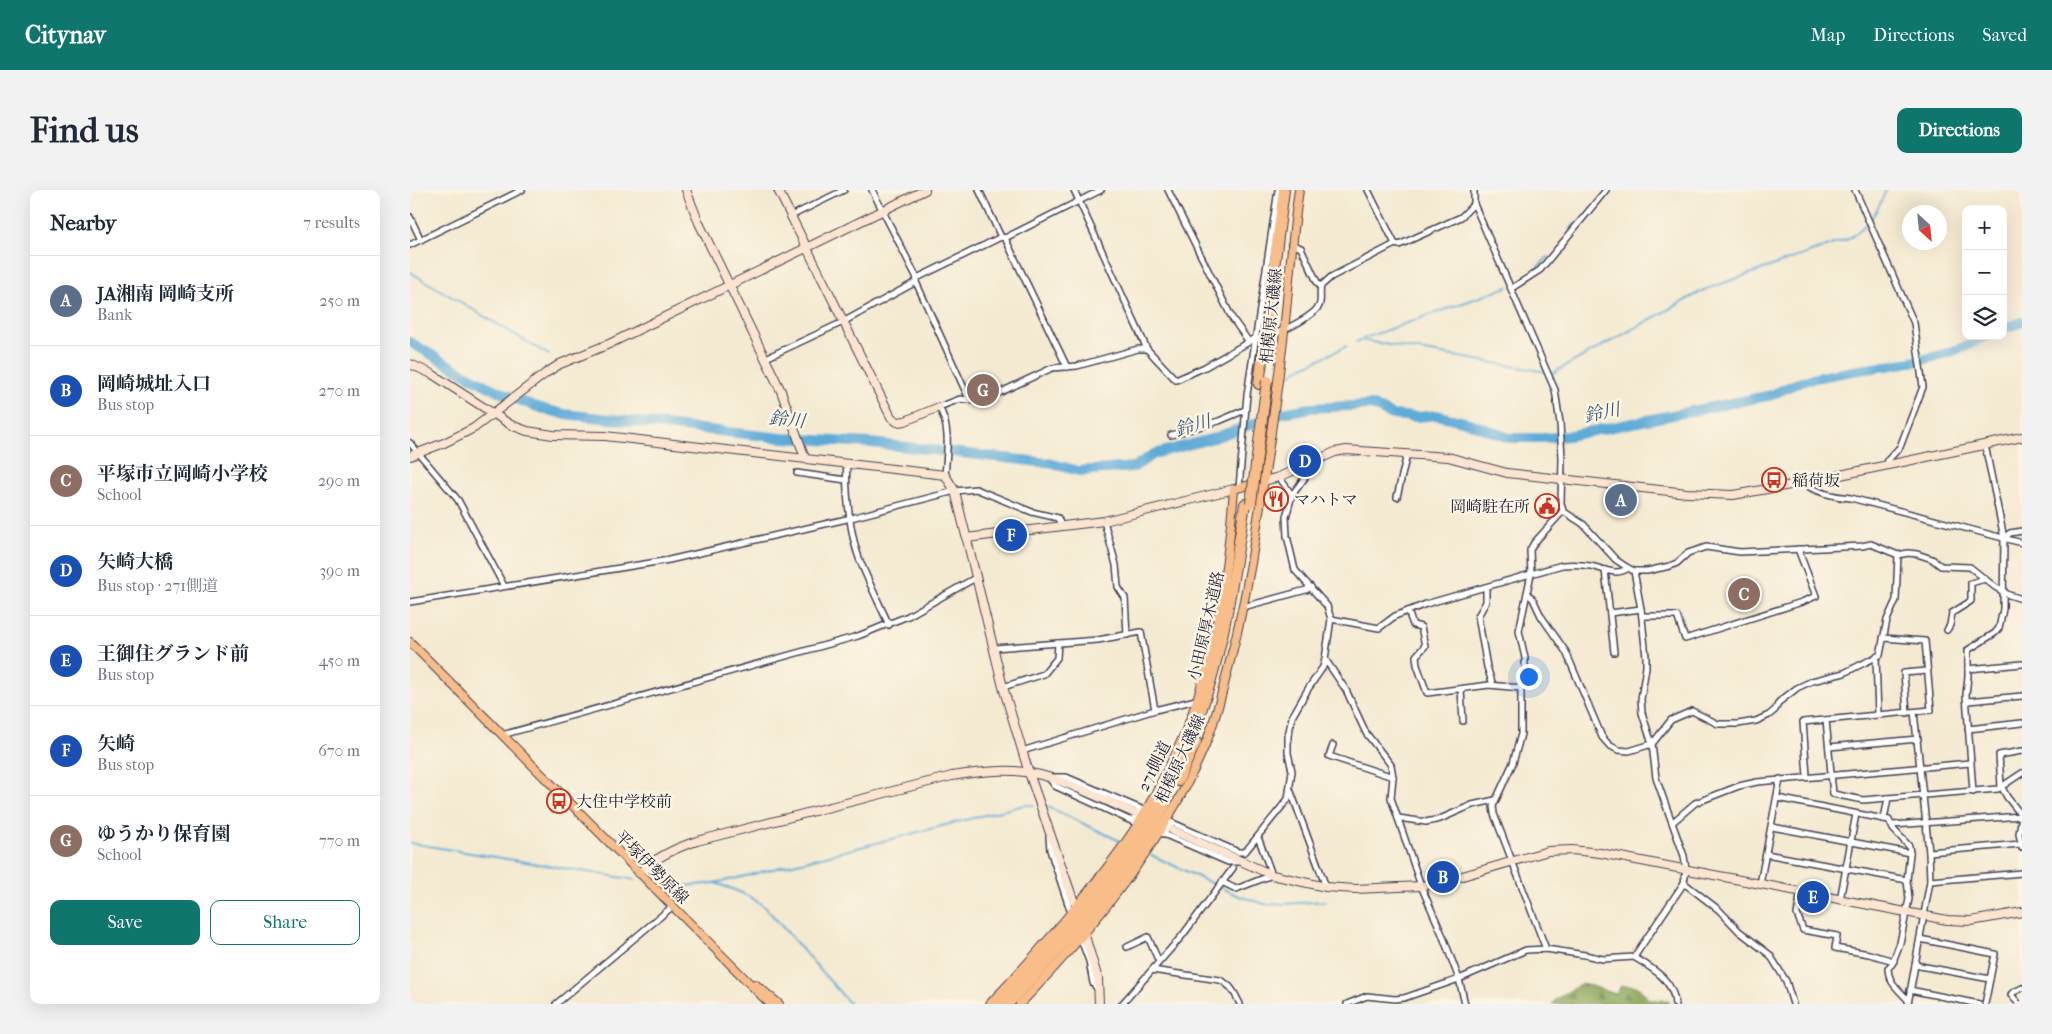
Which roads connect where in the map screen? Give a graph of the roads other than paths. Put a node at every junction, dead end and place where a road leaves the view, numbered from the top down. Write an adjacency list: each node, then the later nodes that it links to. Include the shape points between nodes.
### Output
1 (522, 190): 25 (street)
2 (686, 190): 31 (street)
3 (778, 190): 22 (street)
4 (844, 190): 22 (street)
5 (872, 190): 21 (street)
6 (925, 190): 21 (street)
7 (979, 190): 24 (street)
8 (1074, 190): 19 (street)
9 (1101, 190): 19 (street)
10 (1168, 190): 36 (street, via 1232,318)
11 (1278, 190): 36 (street)
12 (1284, 190): 41 (highway, 小田原厚木道路)
13 (1291, 190): 41 (highway, 小田原厚木道路)
14 (1299, 190): 26 (main road, 相模原大磯線)
15 (1368, 190): 27 (street)
16 (1474, 190): 20 (street)
17 (1606, 190): 33 (street, via 1540,270)
18 (1855, 190): 56 (street, via 1914,323 1923,387 1900,447)
19 (1079, 201): 24 (street); 37 (street)
20 (1474, 204): 27 (street, via 1461,217); 33 (street)
21 (882, 212): 29 (street); 30 (street)
22 (791, 216): 29 (street)
23 (410, 217): 25 (street)
24 (1003, 237): 30 (street); 40 (street)
25 (421, 240): 28 (street)
26 (1292, 244): 32 (street, via 1301,248); 35 (main road, 相模原大磯線)
27 (1395, 244): 32 (street, via 1331,277)
28 (410, 245)
29 (807, 248): 31 (street); 34 (street)
30 (916, 280): 34 (street); 42 (street)
31 (730, 286): 38 (street); 44 (street, via 560,364)
32 (1321, 286): 35 (street, via 1320,305 1315,311)
33 (1512, 288): 60 (street, via 1552,378 1558,402)
34 (843, 322): 38 (street); 43 (street, via 891,417 897,422 905,421)
35 (1282, 331): 62 (main road, 相模原大磯線)
36 (1254, 340): 37 (street, via 1176,380); 45 (street)
37 (1147, 349): 40 (street)
38 (766, 358): 53 (street)
39 (410, 364): 44 (street)
40 (1066, 367): 42 (street, via 1052,368 984,400)
41 (1263, 382): 68 (highway, 小田原厚木道路)
42 (969, 399): 43 (street)
43 (939, 407): 58 (street, via 948,433)
44 (496, 411): 50 (street, via 474,428); 53 (street, via 511,425 542,434 605,436)
45 (1245, 411): 46 (street); 64 (street)
46 (1171, 435)
47 (2022, 437): 49 (street)
48 (410, 443): 50 (street)
49 (1985, 444): 56 (street); 75 (street)
50 (419, 453): 52 (street); 84 (street, via 458,500)
51 (1407, 454): 55 (street, via 1346,450); 60 (street, via 1448,457 1507,473); 67 (street)
52 (410, 456)
53 (804, 456): 54 (street)
54 (848, 463): 58 (street); 61 (street)
55 (1314, 463): 59 (street); 66 (street)
56 (1887, 465): 63 (street)
57 (797, 473): 61 (street)
58 (945, 475): 65 (street)
59 (1279, 477): 62 (street); 66 (street)
60 (1562, 478): 63 (street, via 1714,495); 69 (street)
61 (846, 480): 70 (street)
62 (1264, 481): 64 (main road); 91 (main road, 相模原大磯線)
63 (1802, 483): 75 (street, via 1833,496)
64 (1237, 489): 71 (street); 115 (main road, 271側道, via 1227,563)
65 (955, 491): 70 (street); 72 (street, via 976,489 1032,512 1058,518); 74 (street)
66 (1292, 495): 85 (street, via 1286,517 1292,561 1300,577)
67 (1397, 497)
68 (1248, 504): 207 (highway, 小田原厚木道路, via 1216,662 1178,766 1154,811 1113,874); 208 (highway, 小田原厚木道路, via 1232,621 1222,663 1202,729 1185,768 1160,815 1119,877)
69 (1563, 510): 80 (street, via 1583,524 1616,560); 81 (street, via 1534,542 1530,550)
70 (851, 518): 84 (street, via 669,560); 97 (street, via 858,556)
71 (1104, 521): 72 (street); 99 (street, via 1116,565 1118,587 1126,604)
72 (1061, 526): 74 (street)
73 (2022, 531): 75 (street)
74 (966, 538): 82 (street)
75 (2004, 538): 76 (street); 87 (street)
76 (2022, 543)
77 (1798, 549): 78 (street, via 1871,544); 80 (street, via 1740,552 1706,547 1688,553 1673,565 1647,571); 95 (street, via 1816,596 1685,639 1677,616)
78 (1898, 555): 83 (street, via 1917,554 1941,566 1970,567); 100 (street, via 1896,600 1886,620)
79 (1606, 570): 80 (street); 81 (street, via 1575,564); 94 (street)
80 (1631, 570): 92 (street)
81 (1531, 574): 86 (street); 88 (street)
82 (977, 578): 97 (street); 103 (street)
83 (1985, 579): 87 (street); 98 (street, via 1971,583 1971,601 1952,613)
84 (504, 586): 90 (street)
85 (1311, 587): 91 (street); 96 (street, via 1327,606)
86 (1486, 587): 93 (street); 110 (street, via 1486,602 1478,616)
87 (2004, 592): 89 (street); 108 (street, via 1999,628 1968,650)
88 (1527, 593): 112 (street, via 1519,630 1525,658); 127 (street, via 1566,652 1606,741 1618,750)
89 (2022, 599)
90 (410, 602)
91 (1243, 607): 157 (main road, 相模原大磯線, via 1214,721)
92 (1641, 609): 94 (street); 95 (street)
93 (1408, 611): 96 (street, via 1379,628); 113 (street, via 1413,625 1422,627 1425,646 1416,656 1416,665 1427,693)
94 (1610, 612): 104 (street)
95 (1642, 616): 127 (street, via 1646,667 1640,699)
96 (1331, 619): 106 (street)
97 (889, 625): 125 (street)
98 (1946, 630)
99 (1127, 635): 102 (street); 117 (street, via 1141,632)
100 (1883, 638): 105 (street, via 1881,652); 109 (street, via 1925,641)
101 (410, 642): 125 (main road, 平塚伊勢原線)
102 (1058, 643): 103 (street); 111 (street, via 1057,658 1044,674)
103 (994, 648): 111 (street)
104 (1614, 652)
105 (1876, 657): 120 (street); 127 (street, via 1844,673 1797,688 1769,715 1756,721 1718,724 1692,711 1671,720)
106 (1325, 659): 138 (street, via 1346,690 1366,733 1390,765); 141 (street, via 1292,717 1288,736 1292,771)
107 (2022, 664): 108 (street)
108 (1968, 669): 116 (street)
109 (1927, 671): 118 (street, via 1931,710); 119 (street, via 1904,673)
110 (1493, 685): 112 (street); 113 (street)
111 (1003, 687): 130 (street)
112 (1521, 688): 146 (street, via 1521,734 1513,763)
113 (1461, 690): 122 (street)
114 (2022, 696): 116 (street)
115 (1196, 700): 117 (street); 148 (main road, 271側道, via 1182,740)
116 (1968, 701): 124 (street)
117 (1155, 710): 130 (street)
118 (1914, 712): 119 (street); 126 (street)
119 (1907, 713): 120 (street)
120 (1878, 716): 121 (street)
121 (1826, 720): 129 (street); 137 (street, via 1803,722)
122 (1463, 721)
123 (2022, 723): 124 (street)
124 (1968, 729): 132 (street)
125 (502, 735): 168 (main road, 平塚伊勢原線)
126 (1918, 739): 129 (street); 133 (street)
127 (1652, 744): 152 (street, via 1656,778)
128 (1333, 745): 138 (street, via 1329,756)
129 (1829, 747): 136 (street)
130 (1022, 751): 134 (street)
131 (2022, 751): 140 (street, via 1999,754)
132 (1970, 763): 133 (street); 142 (street)
133 (1921, 768): 136 (street); 143 (street)
134 (1029, 773): 148 (street, via 1048,777); 156 (street); 168 (street, via 991,771 952,776 809,812 681,846 651,862)
135 (2022, 773): 140 (street)
136 (1832, 774): 137 (street); 145 (street, via 1833,794 1863,800)
137 (1807, 776): 139 (street)
138 (1393, 777): 150 (street, via 1391,798)
139 (1780, 779): 144 (street); 152 (street, via 1739,786 1695,803)
140 (2001, 786): 142 (street); 149 (street)
141 (1290, 788): 158 (street, via 1288,799); 177 (street)
142 (1973, 792): 143 (street)
143 (1923, 795): 145 (street); 153 (street)
144 (1777, 798): 147 (street); 155 (street)
145 (1888, 798): 151 (street)
146 (1495, 800): 150 (street, via 1472,805 1433,821); 164 (street, via 1494,814)
147 (1856, 814): 151 (street); 159 (street)
148 (1138, 815): 184 (main road, 271側道, via 1111,862)
149 (2022, 816): 153 (street); 160 (street)
150 (1398, 818): 176 (street)
151 (1884, 819): 154 (street)
152 (1673, 822): 166 (street)
153 (1926, 823): 154 (street); 161 (street)
154 (1892, 825): 162 (street, via 1909,846)
155 (1772, 826): 159 (street); 163 (street)
156 (1048, 827): 180 (street); 184 (street, via 1050,850)
157 (1167, 828): 158 (street, via 1238,852 1245,852); 170 (street); 186 (main road, 相模原大磯線)
158 (1258, 837): 170 (street)
159 (1851, 841): 162 (street); 167 (street)
160 (2021, 846): 161 (street)
161 (1929, 852): 172 (street)
162 (1910, 853): 171 (street)
163 (1766, 854): 167 (street); 175 (street)
164 (1512, 861): 166 (street, via 1548,851 1572,850); 176 (street); 189 (street)
165 (1233, 868): 174 (street)
166 (1686, 869): 173 (street); 175 (street)
167 (1846, 869): 171 (street); 179 (street)
168 (639, 873): 181 (main road, 平塚伊勢原線)
169 (2022, 873): 172 (street)
170 (1272, 875): 174 (street, via 1236,889); 177 (street)
171 (1907, 880): 182 (street, via 1909,899)
172 (1930, 881): 185 (street)
173 (1684, 882): 190 (street); 216 (street, via 1770,955 1786,981)
174 (1221, 883): 192 (street)
175 (1760, 884): 178 (street)
176 (1421, 886): 177 (street); 196 (street)
177 (1326, 887)
178 (1801, 892): 179 (street); 191 (street, via 1797,914 1803,930 1837,936 1835,948)
179 (1840, 900): 182 (street)
180 (1074, 902)
181 (673, 906): 194 (main road, 平塚伊勢原線); 202 (street)
182 (1906, 912): 185 (street); 191 (street)
183 (2022, 912): 185 (street, via 1971,921)
184 (1071, 913): 206 (main road, 271側道)
185 (1925, 916): 187 (street)
186 (1083, 936): 209 (main road, 相模原大磯線); 210 (street, via 1096,970)
187 (1920, 939): 193 (street); 197 (street, via 1995,954)
188 (1127, 946): 192 (street, via 1148,937)
189 (1546, 949): 190 (street, via 1603,959); 196 (street, via 1517,952)
190 (1634, 956): 215 (street, via 1665,979)
191 (1894, 960): 200 (street, via 1888,968 1888,976)
192 (1159, 962): 195 (street)
193 (1915, 965): 197 (street); 199 (street)
194 (733, 968): 203 (main road); 204 (main road, 平塚伊勢原線); 205 (main road)
195 (1152, 970): 211 (street); 212 (street, via 1220,980 1235,991)
196 (1458, 978): 213 (street, via 1404,998 1367,996); 214 (street)
197 (1990, 980): 218 (street)
198 (2022, 988): 219 (street, via 2011,995)
199 (1910, 990): 200 (street); 201 (street)
200 (1908, 1002)
201 (1961, 1002): 217 (street)
202 (556, 1004)
203 (762, 1004)
204 (770, 1004)
205 (779, 1004)
206 (990, 1004)
207 (998, 1004)
208 (1008, 1004)
209 (1020, 1004)
210 (1099, 1004)
211 (1122, 1004)
212 (1240, 1004)
213 (1347, 1004)
214 (1465, 1004)
215 (1675, 1004)
216 (1793, 1004)
217 (1978, 1004)
218 (1985, 1004)
219 (2019, 1004)

